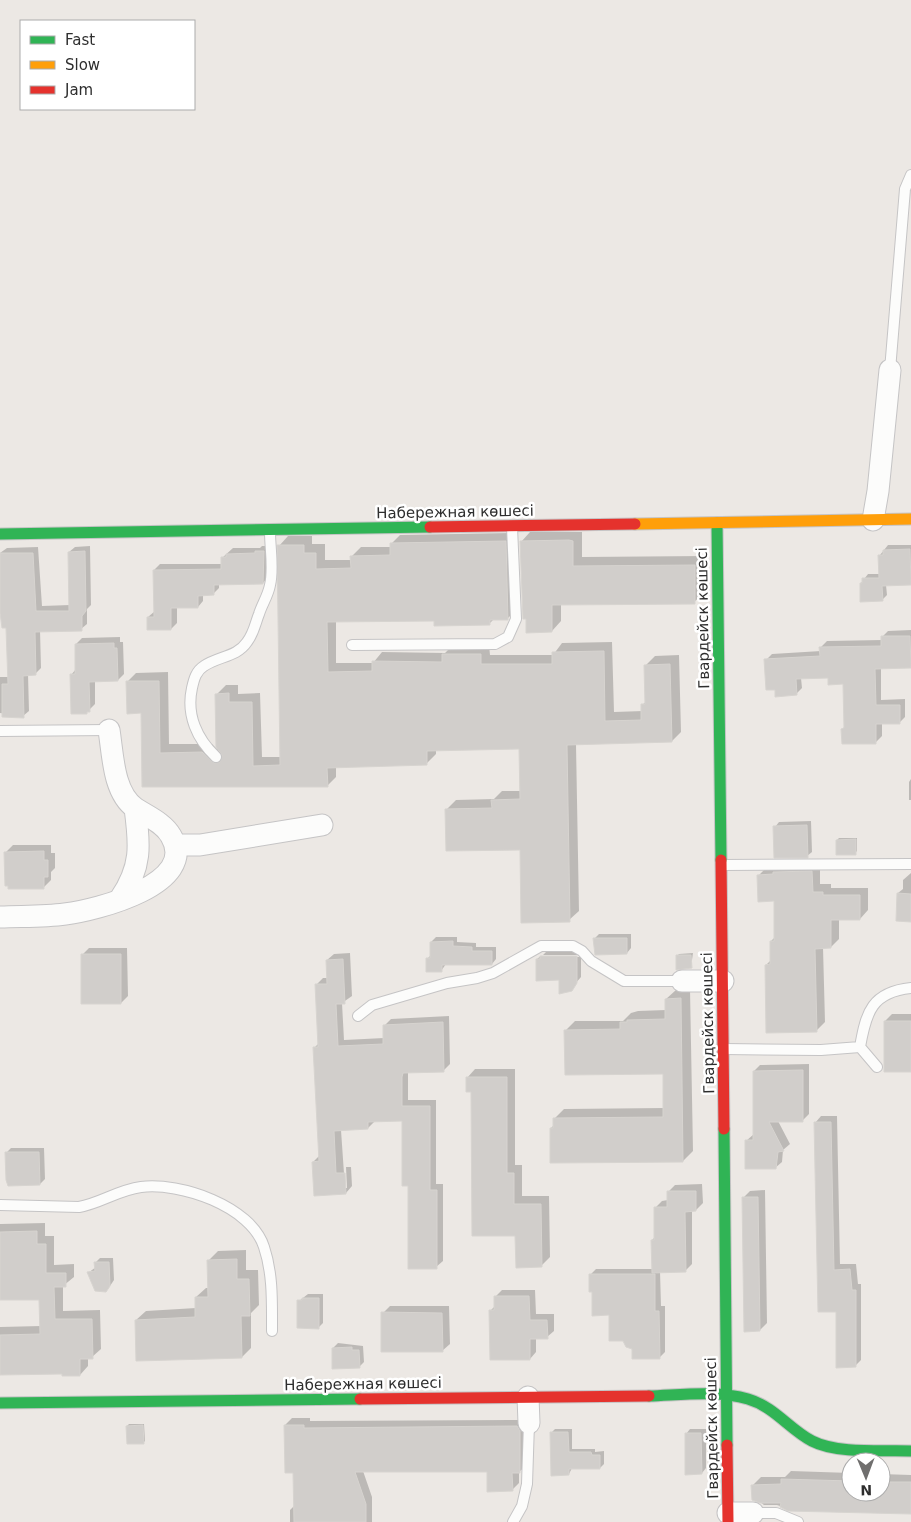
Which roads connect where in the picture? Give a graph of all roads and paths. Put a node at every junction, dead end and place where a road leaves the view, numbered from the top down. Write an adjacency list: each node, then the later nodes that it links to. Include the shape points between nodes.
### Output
1 (911, 176): 2 (lane, via 904,189)
2 (890, 370): 4 (street)
3 (911, 519): 4 (street, Набережная көшесі)
4 (873, 520): 5 (street, Набережная көшесі)
5 (717, 523): 6 (street, Набережная көшесі); 17 (street, Гвардейск көшесі)
6 (512, 526): 7 (street, Набережная көшесі); 9 (lane, via 516,619 508,637 495,644)
7 (270, 530): 8 (street, Набережная көшесі); 12 (lane, via 271,584 256,628 237,652 203,666 193,684 191,711 195,729)
8 (0, 534)
9 (352, 645)
10 (0, 730): 11 (lane)
11 (109, 730): 13 (street, via 122,792)
12 (216, 758)
13 (135, 808): 15 (street, via 171,834); 18 (street, via 138,865)
14 (322, 825): 15 (street, via 200,845)
15 (175, 845): 18 (street, via 176,859 164,877 148,888)
16 (911, 864): 17 (lane)
17 (721, 865): 21 (street, Гвардейск көшесі)
18 (120, 899): 19 (street, via 65,914)
19 (0, 917)
20 (682, 981): 21 (street); 23 (lane, via 624,981 573,946 541,946 493,973 372,1005)
21 (723, 981): 25 (street, Гвардейск көшесі)
22 (911, 988): 24 (lane, via 886,993 872,1006)
23 (358, 1016)
24 (860, 1047): 25 (lane); 26 (lane)
25 (724, 1049): 29 (street, Гвардейск көшесі)
26 (877, 1067)
27 (0, 1204): 28 (lane, via 79,1207 91,1205 122,1190 157,1186 180,1188 219,1202 256,1231 264,1245 271,1269)
28 (272, 1330)
29 (726, 1395): 30 (street, Набережная көшесі); 33 (street, Набережная көшесі, via 769,1407 812,1442 836,1448); 35 (street, Гвардейск көшесі)
30 (528, 1397): 31 (street, Набережная көшесі); 32 (street)
31 (0, 1402)
32 (529, 1423): 36 (lane, via 527,1484 522,1506)
33 (911, 1451)
34 (753, 1513): 35 (street); 37 (lane, via 776,1513)
35 (728, 1517)
36 (513, 1522)
37 (798, 1522)

